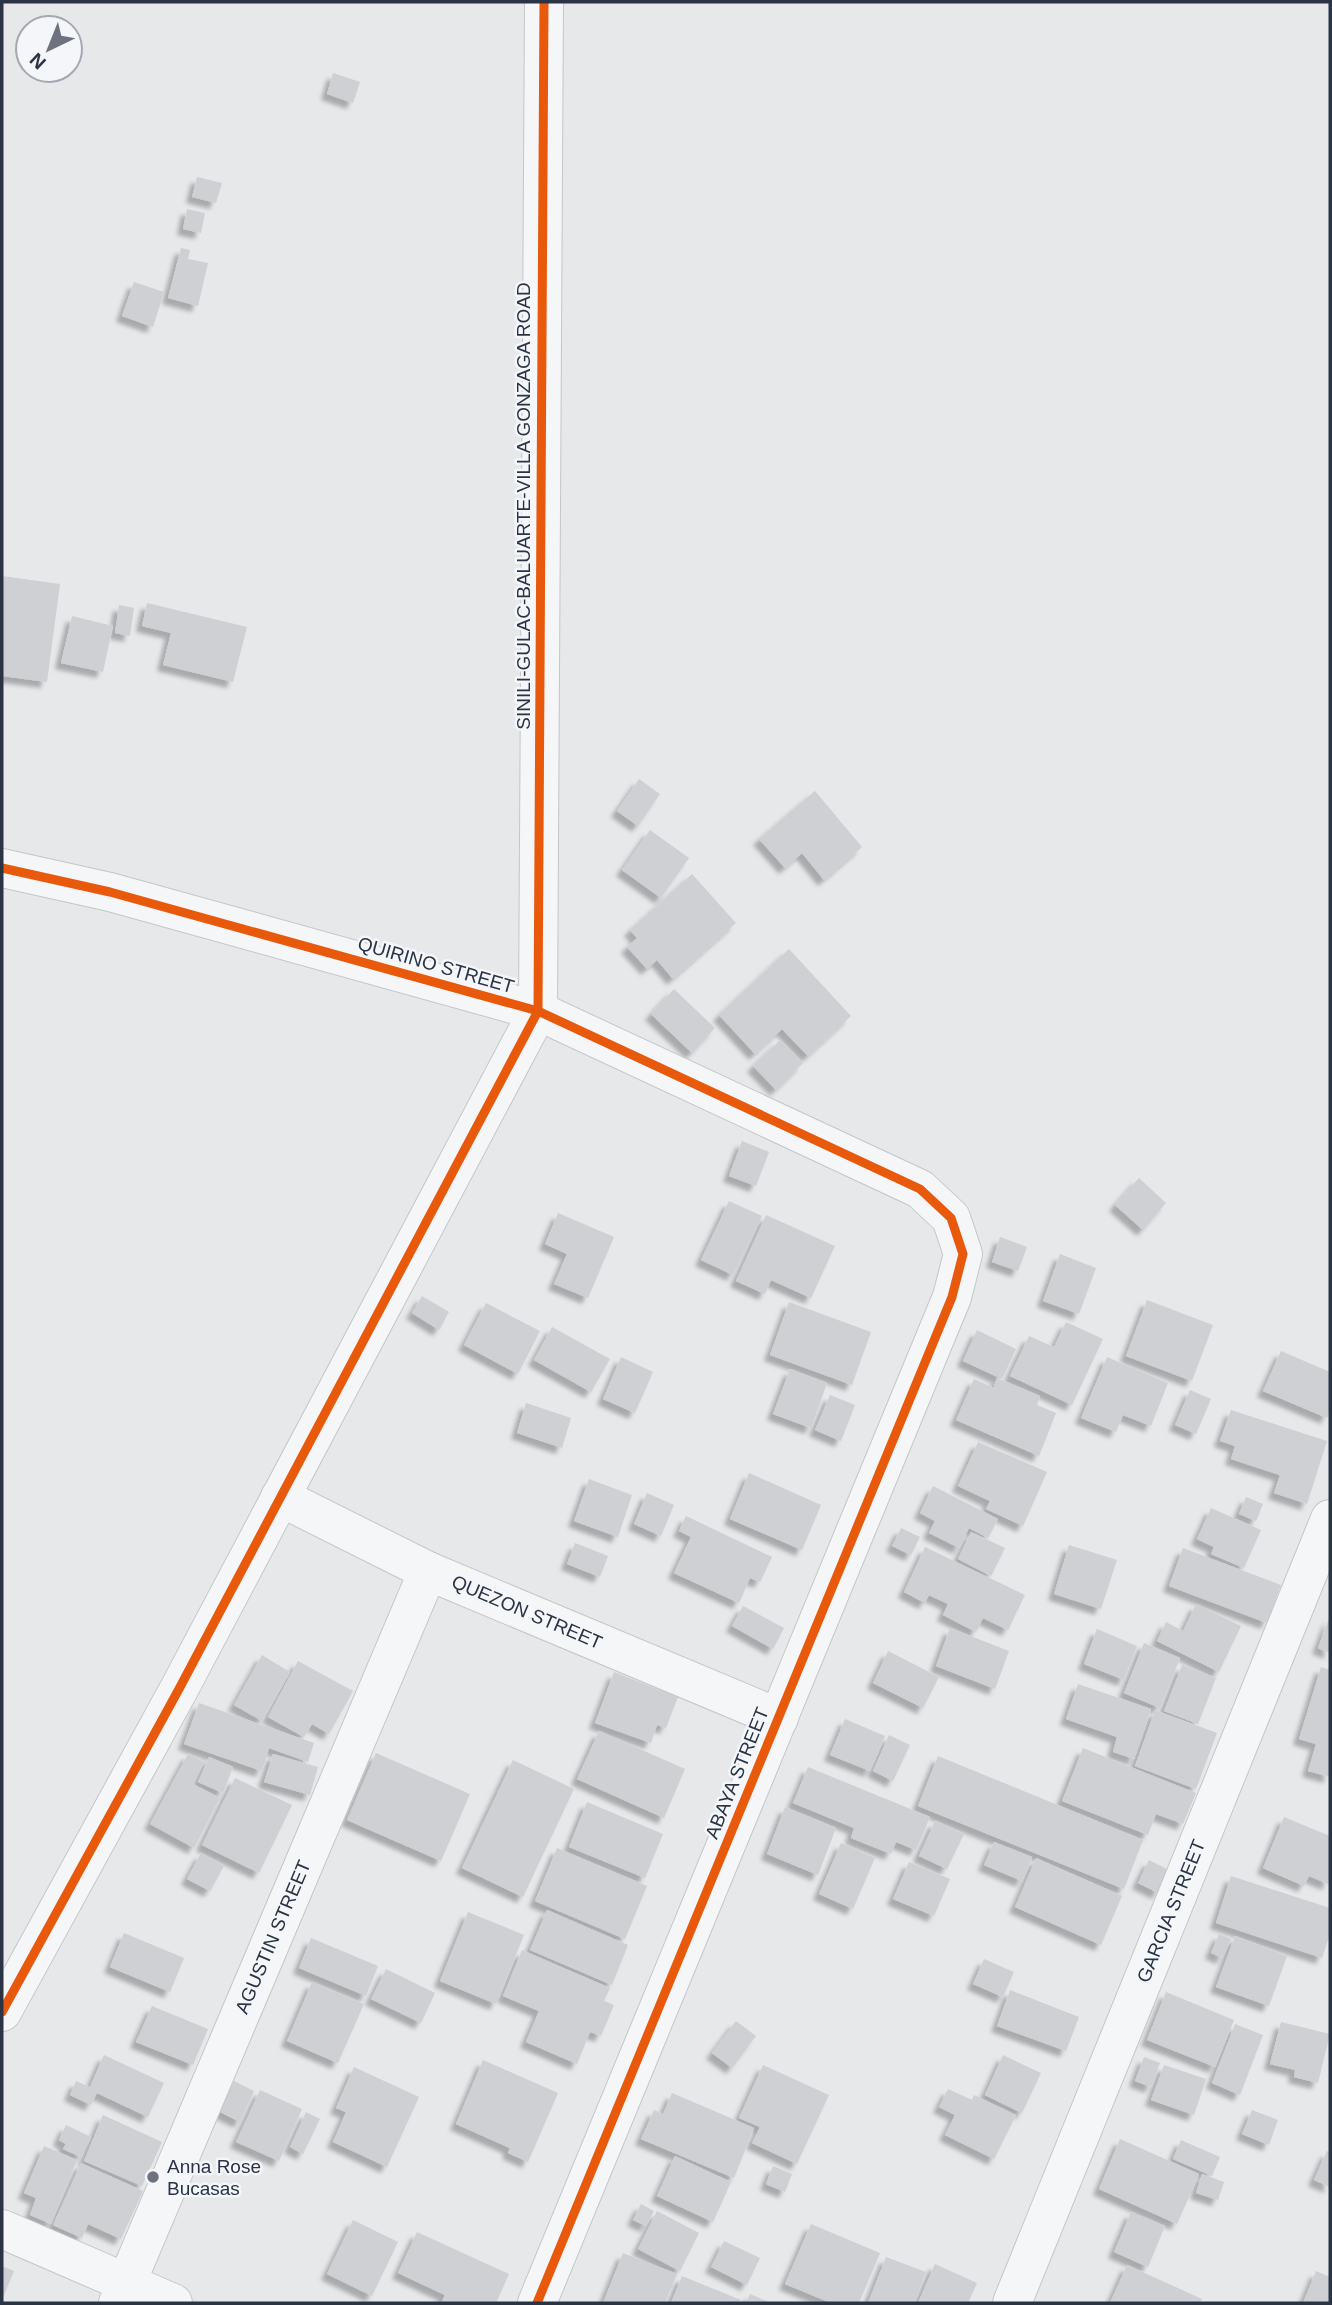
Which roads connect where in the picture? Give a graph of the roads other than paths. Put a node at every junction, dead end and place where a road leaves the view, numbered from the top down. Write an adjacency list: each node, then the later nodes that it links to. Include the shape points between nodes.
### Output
1 (544, 2): 3 (street, SINILI-GULAC-BALUARTE-VILLA GONZAGA ROAD)
2 (2, 868): 3 (street, QUIRINO STREET, via 110,892)
3 (538, 1011): 4 (street, QUIRINO STREET, via 920,1189 951,1218); 5 (street)
4 (963, 1254): 8 (street, ABAYA STREET, via 952,1297)
5 (280, 1497): 7 (street, QUEZON STREET); 9 (street)
6 (1330, 1519): 14 (street, GARCIA STREET)
7 (428, 1571): 8 (street, QUEZON STREET); 11 (street, AGUSTIN STREET)
8 (779, 1718): 13 (street, ABAYA STREET)
9 (2, 2012)
10 (2, 2229): 11 (street)
11 (122, 2293): 12 (street)
12 (173, 2303)
13 (537, 2303)
14 (1012, 2303)

